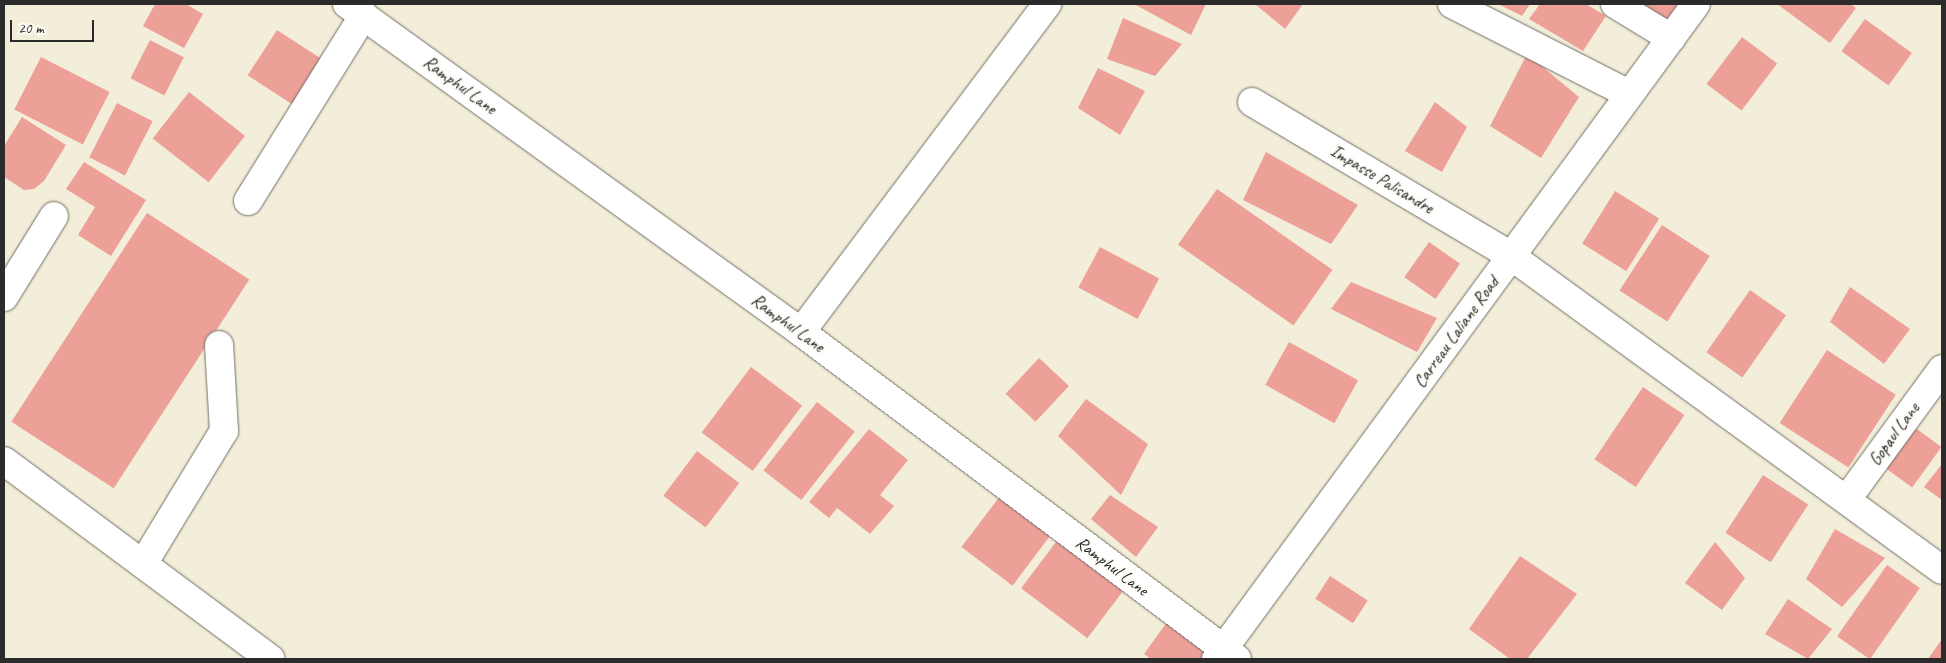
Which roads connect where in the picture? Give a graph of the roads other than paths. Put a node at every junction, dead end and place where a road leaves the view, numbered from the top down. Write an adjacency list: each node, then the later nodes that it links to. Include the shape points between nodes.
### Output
1 (1047, 4): 13 (street)
2 (1452, 4): 7 (street)
3 (1615, 4): 6 (street)
4 (1696, 4): 6 (street, Carreau Laliane Road)
5 (355, 10): 9 (street); 13 (street, Ramphul Lane)
6 (1671, 38): 7 (street, Carreau Laliane Road)
7 (1629, 94): 11 (street, Carreau Laliane Road)
8 (1252, 102): 11 (street, Impasse Palisandre)
9 (248, 201)
10 (54, 216): 12 (street)
11 (1512, 256): 17 (street, Impasse Palisandre); 20 (street, Carreau Laliane Road)
12 (4, 297)
13 (801, 332): 20 (street, Ramphul Lane)
14 (219, 345): 18 (street, via 224,431)
15 (1942, 369): 17 (street, Gopaul Lane)
16 (4, 461): 18 (street)
17 (1847, 499): 19 (street, Impasse Palisandre)
18 (143, 564): 21 (street)
19 (1942, 570)
20 (1225, 656)
21 (271, 659)

